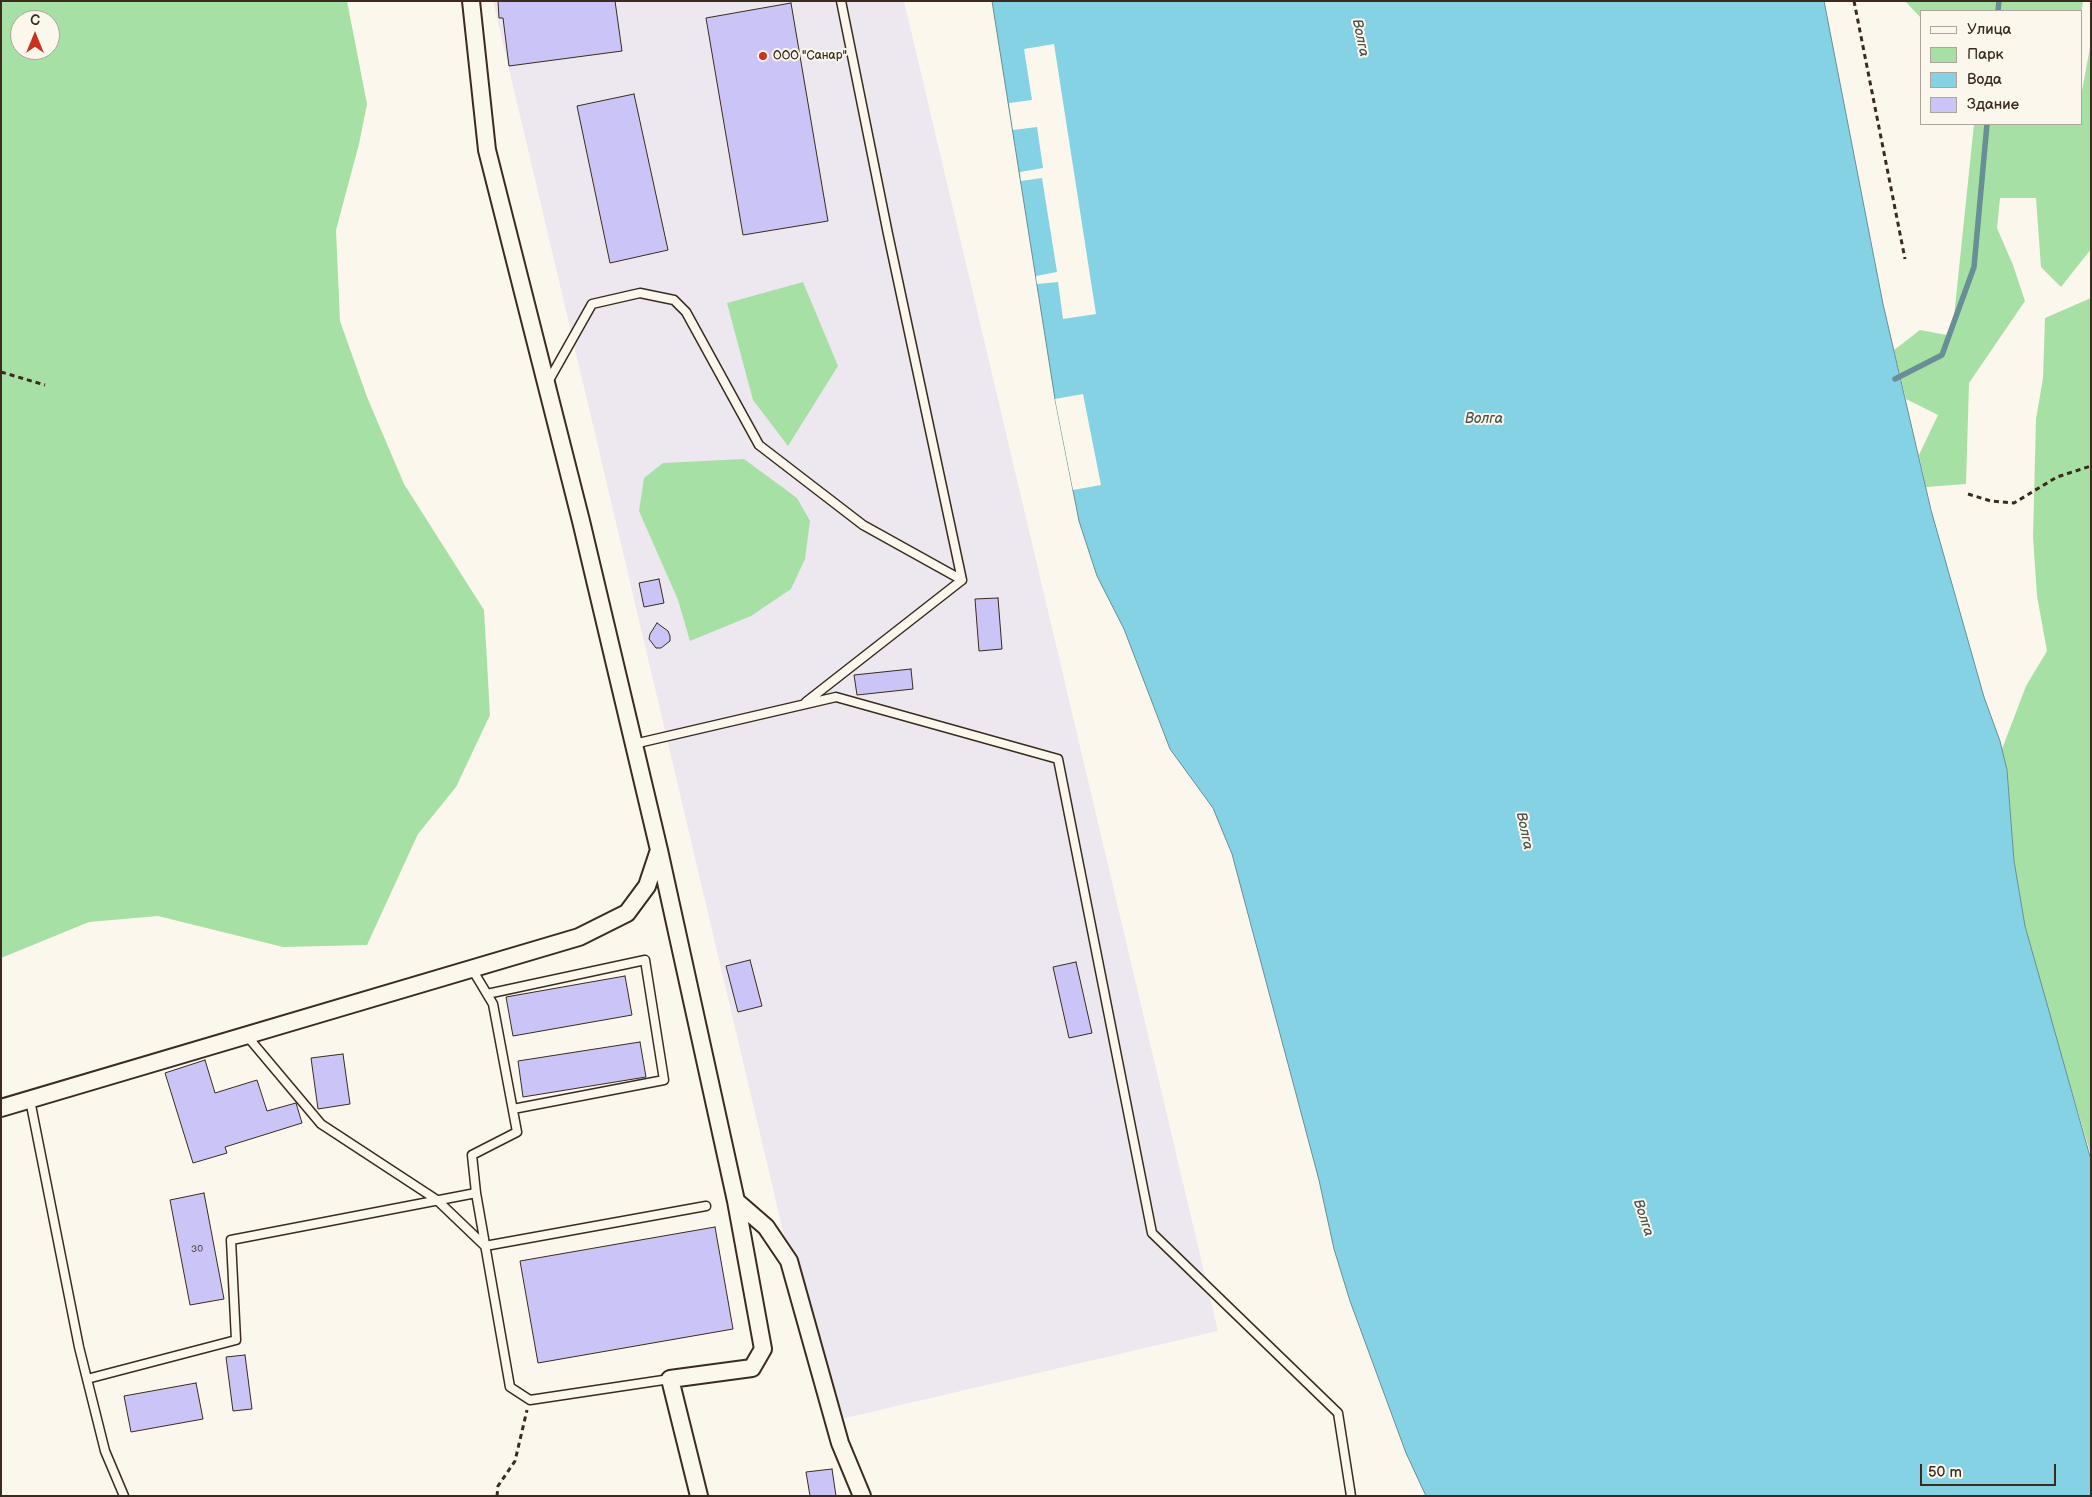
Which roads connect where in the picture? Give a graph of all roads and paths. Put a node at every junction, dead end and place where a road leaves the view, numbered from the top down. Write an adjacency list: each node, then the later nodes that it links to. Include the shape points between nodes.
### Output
1 (471, 1): 6 (street, via 487,150)
2 (841, 1): 10 (lane)
3 (1854, 1): 4 (path)
4 (1905, 259)
5 (1, 372): 7 (path)
6 (547, 384): 10 (lane, via 592,304 640,293 674,300 686,312 760,445 863,525); 12 (street)
7 (45, 385)
8 (2091, 466): 9 (path, via 2057,477 2014,503)
9 (1968, 494)
10 (962, 580): 11 (lane)
11 (802, 705): 12 (lane); 32 (lane, via 836,696 1058,759 1152,1233 1338,1413)
12 (634, 744): 13 (street)
13 (659, 850): 14 (street, via 647,886 627,913 579,938); 22 (street)
14 (472, 969): 15 (lane); 16 (street)
15 (487, 994): 19 (lane, via 493,1004); 19 (lane, via 644,960 664,1080)
16 (247, 1036): 17 (street); 21 (lane, via 321,1124)
17 (30, 1100): 18 (street); 25 (lane)
18 (1, 1108)
19 (513, 1109): 20 (lane, via 517,1132 472,1155)
20 (476, 1193): 21 (lane); 24 (lane)
21 (436, 1200): 24 (lane); 25 (lane, via 231,1240 236,1340)
22 (736, 1201): 26 (street, via 764,1349 752,1368); 31 (street, via 766,1226 789,1261 840,1444)
23 (706, 1206): 24 (lane)
24 (485, 1246): 27 (lane, via 510,1387)
25 (87, 1379): 28 (lane, via 105,1451)
26 (670, 1379): 27 (lane); 30 (street)
27 (530, 1400): 29 (path, via 515,1461 498,1486)
28 (124, 1496)
29 (497, 1496)
30 (699, 1496)
31 (862, 1496)
32 (1351, 1496)

